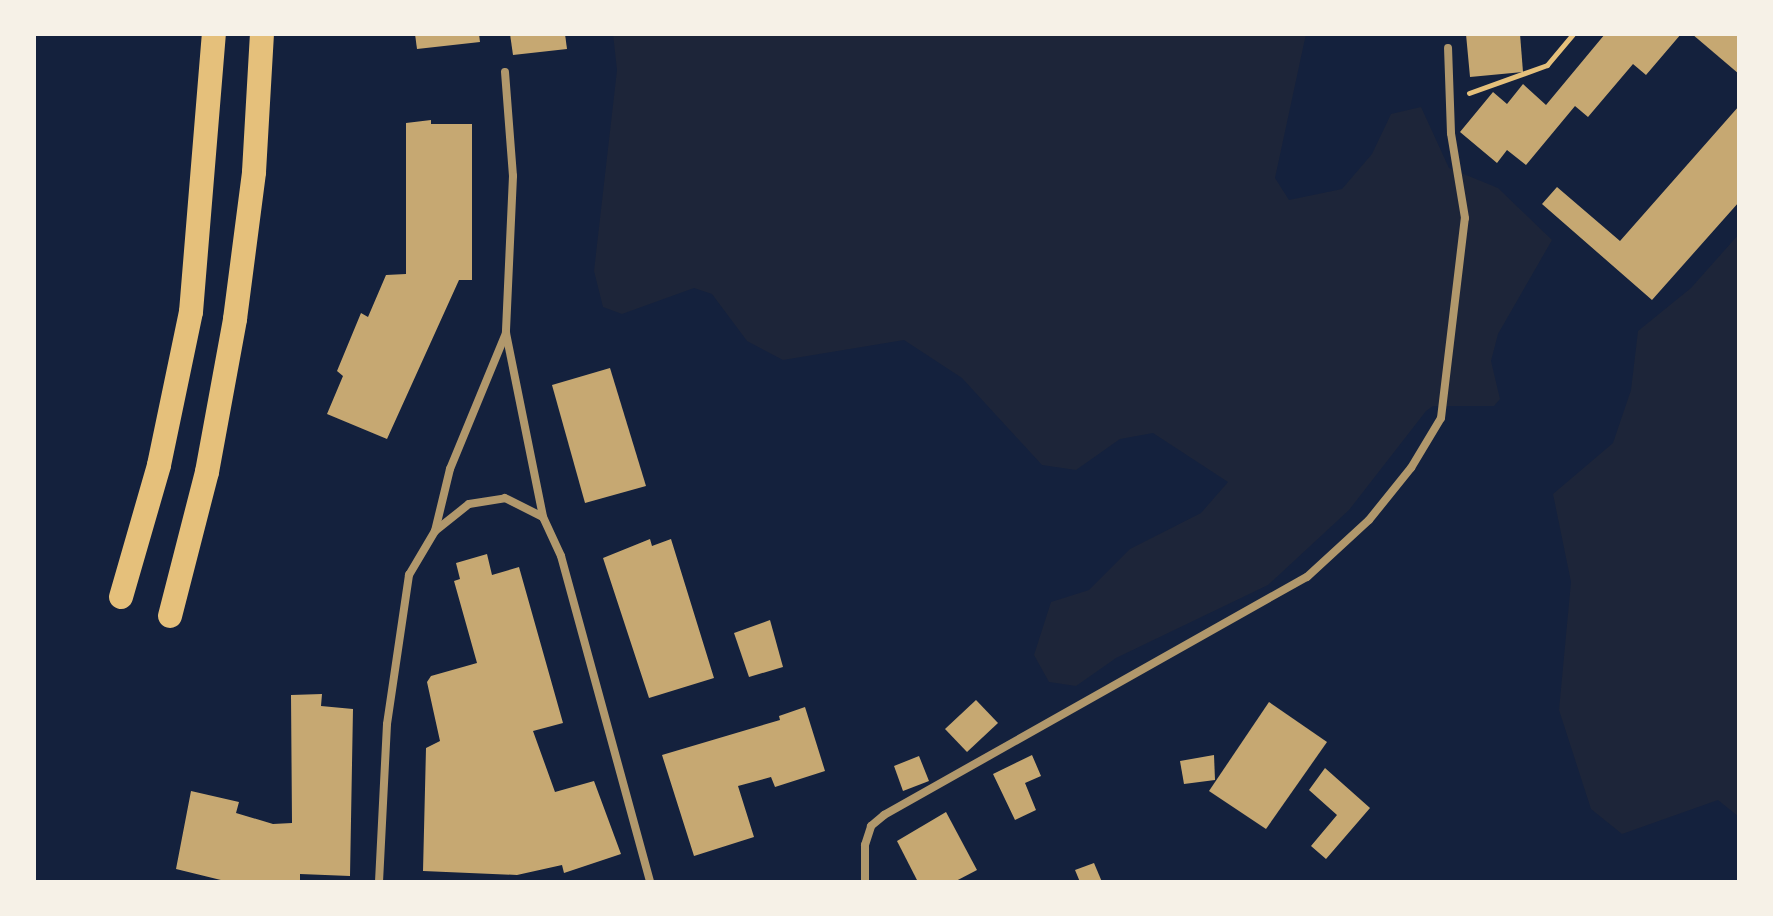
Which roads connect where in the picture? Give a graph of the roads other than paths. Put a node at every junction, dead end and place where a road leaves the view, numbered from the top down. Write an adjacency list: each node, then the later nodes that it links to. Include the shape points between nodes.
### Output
1 (214, 34): 8 (highway, via 191,312 159,465)
2 (262, 34): 9 (highway, via 254,172 235,319 207,472)
3 (1448, 48): 12 (street, via 1465,218 1441,418 1411,468 1369,520 1307,577 884,815 871,826 865,845)
4 (505, 72): 5 (street, via 513,176)
5 (506, 333): 6 (street); 7 (street, via 450,469)
6 (543, 517): 7 (street, via 505,498 469,504); 11 (street, via 561,556)
7 (435, 531): 10 (street, via 409,575 398,639 387,724)
8 (121, 597)
9 (170, 616)
10 (379, 882)
11 (650, 882)
12 (865, 882)

